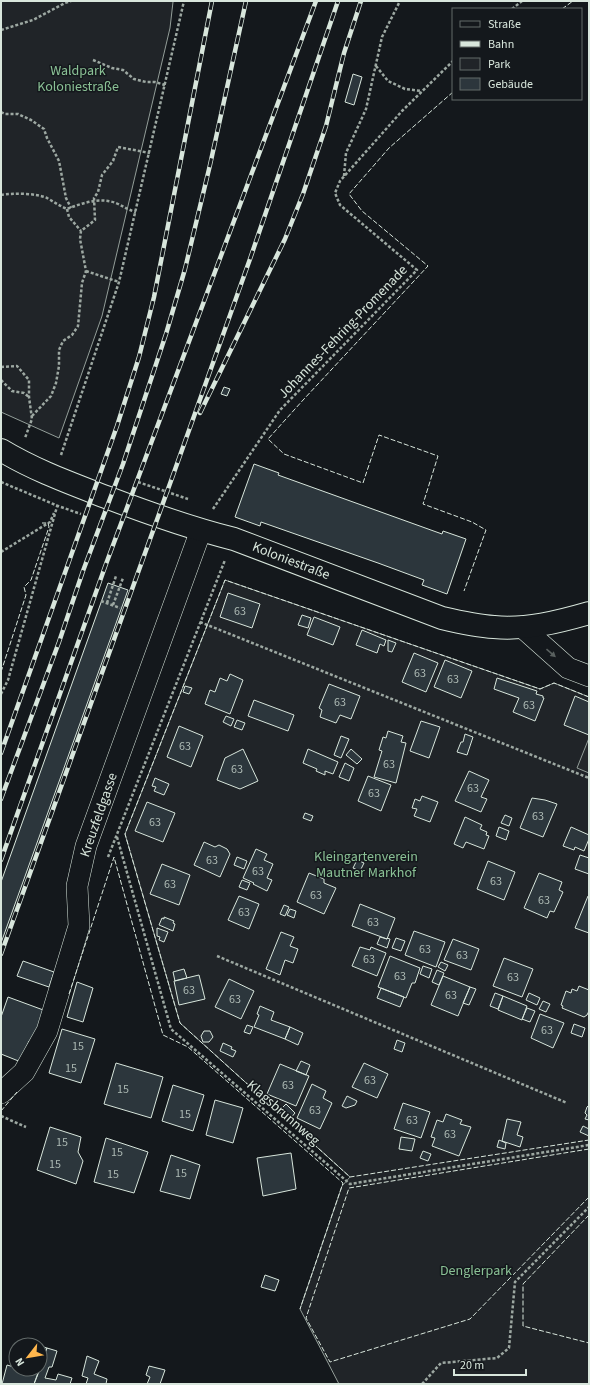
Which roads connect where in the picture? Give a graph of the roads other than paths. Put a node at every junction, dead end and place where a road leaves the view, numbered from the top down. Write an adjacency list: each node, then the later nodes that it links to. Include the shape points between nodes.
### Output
1 (8, 454): 2 (street, Koloniestraße, via 64,481)
2 (201, 530): 4 (street, Koloniestraße, via 234,539 442,618 467,624); 6 (street, Kreuzfeldgasse, via 86,846 77,886 79,926 47,1031 24,1072)
3 (589, 613): 4 (street, Koloniestraße)
4 (522, 627): 5 (street, one-way to 5, via 568,668)
5 (589, 676)
6 (1, 1093)

